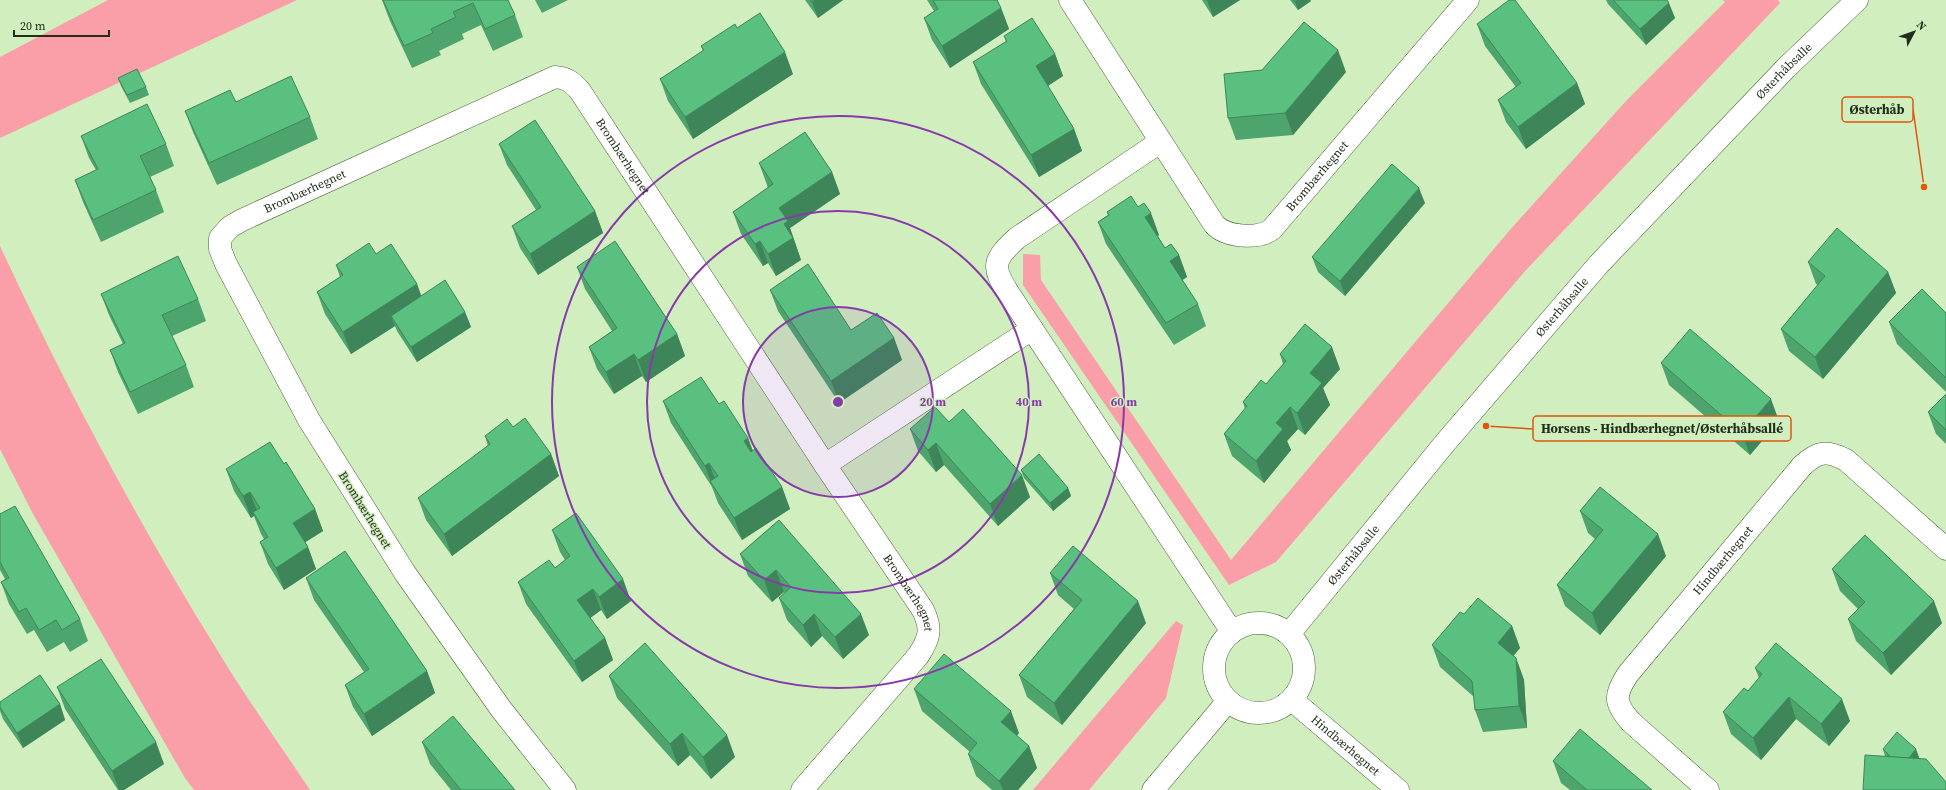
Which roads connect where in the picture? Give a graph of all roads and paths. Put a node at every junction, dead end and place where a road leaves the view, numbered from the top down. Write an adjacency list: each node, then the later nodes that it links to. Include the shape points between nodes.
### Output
1 (1070, 0): 4 (street, Brombærhegnet)
2 (1468, 0): 4 (street, Brombærhegnet, via 1267,232 1260,235 1227,234 1219,230)
3 (1856, 0): 9 (street, Østerhåbsalle, via 1781,73 1599,264 1445,443)
4 (1160, 142): 5 (street, via 1017,238 1003,251 996,265 999,279)
5 (1032, 329): 6 (street); 8 (street)
6 (825, 464): 12 (street, Brombærhegnet, via 580,92 565,78 555,77 544,81 263,210 230,227 220,238 220,249 226,264 317,433 405,573 501,709); 13 (street, Brombærhegnet, via 923,610 930,632 918,656)
7 (1946, 549): 16 (street, Hindbærhegnet, via 1846,460 1835,454 1823,453 1811,458 1802,466 1628,674 1620,687 1617,701 1622,712)
8 (1232, 632): 9 (street, via 1242,625 1254,622 1273,625); 11 (street, via 1221,643 1215,658 1214,674 1219,689)
9 (1290, 634): 10 (street, via 1299,645 1304,659 1301,688)
10 (1292, 700): 11 (street, via 1268,713 1254,714); 15 (street, Hindbærhegnet)
11 (1228, 701): 14 (street)
12 (565, 790)
13 (802, 790)
14 (1152, 790)
15 (1398, 790)
16 (1708, 790)

